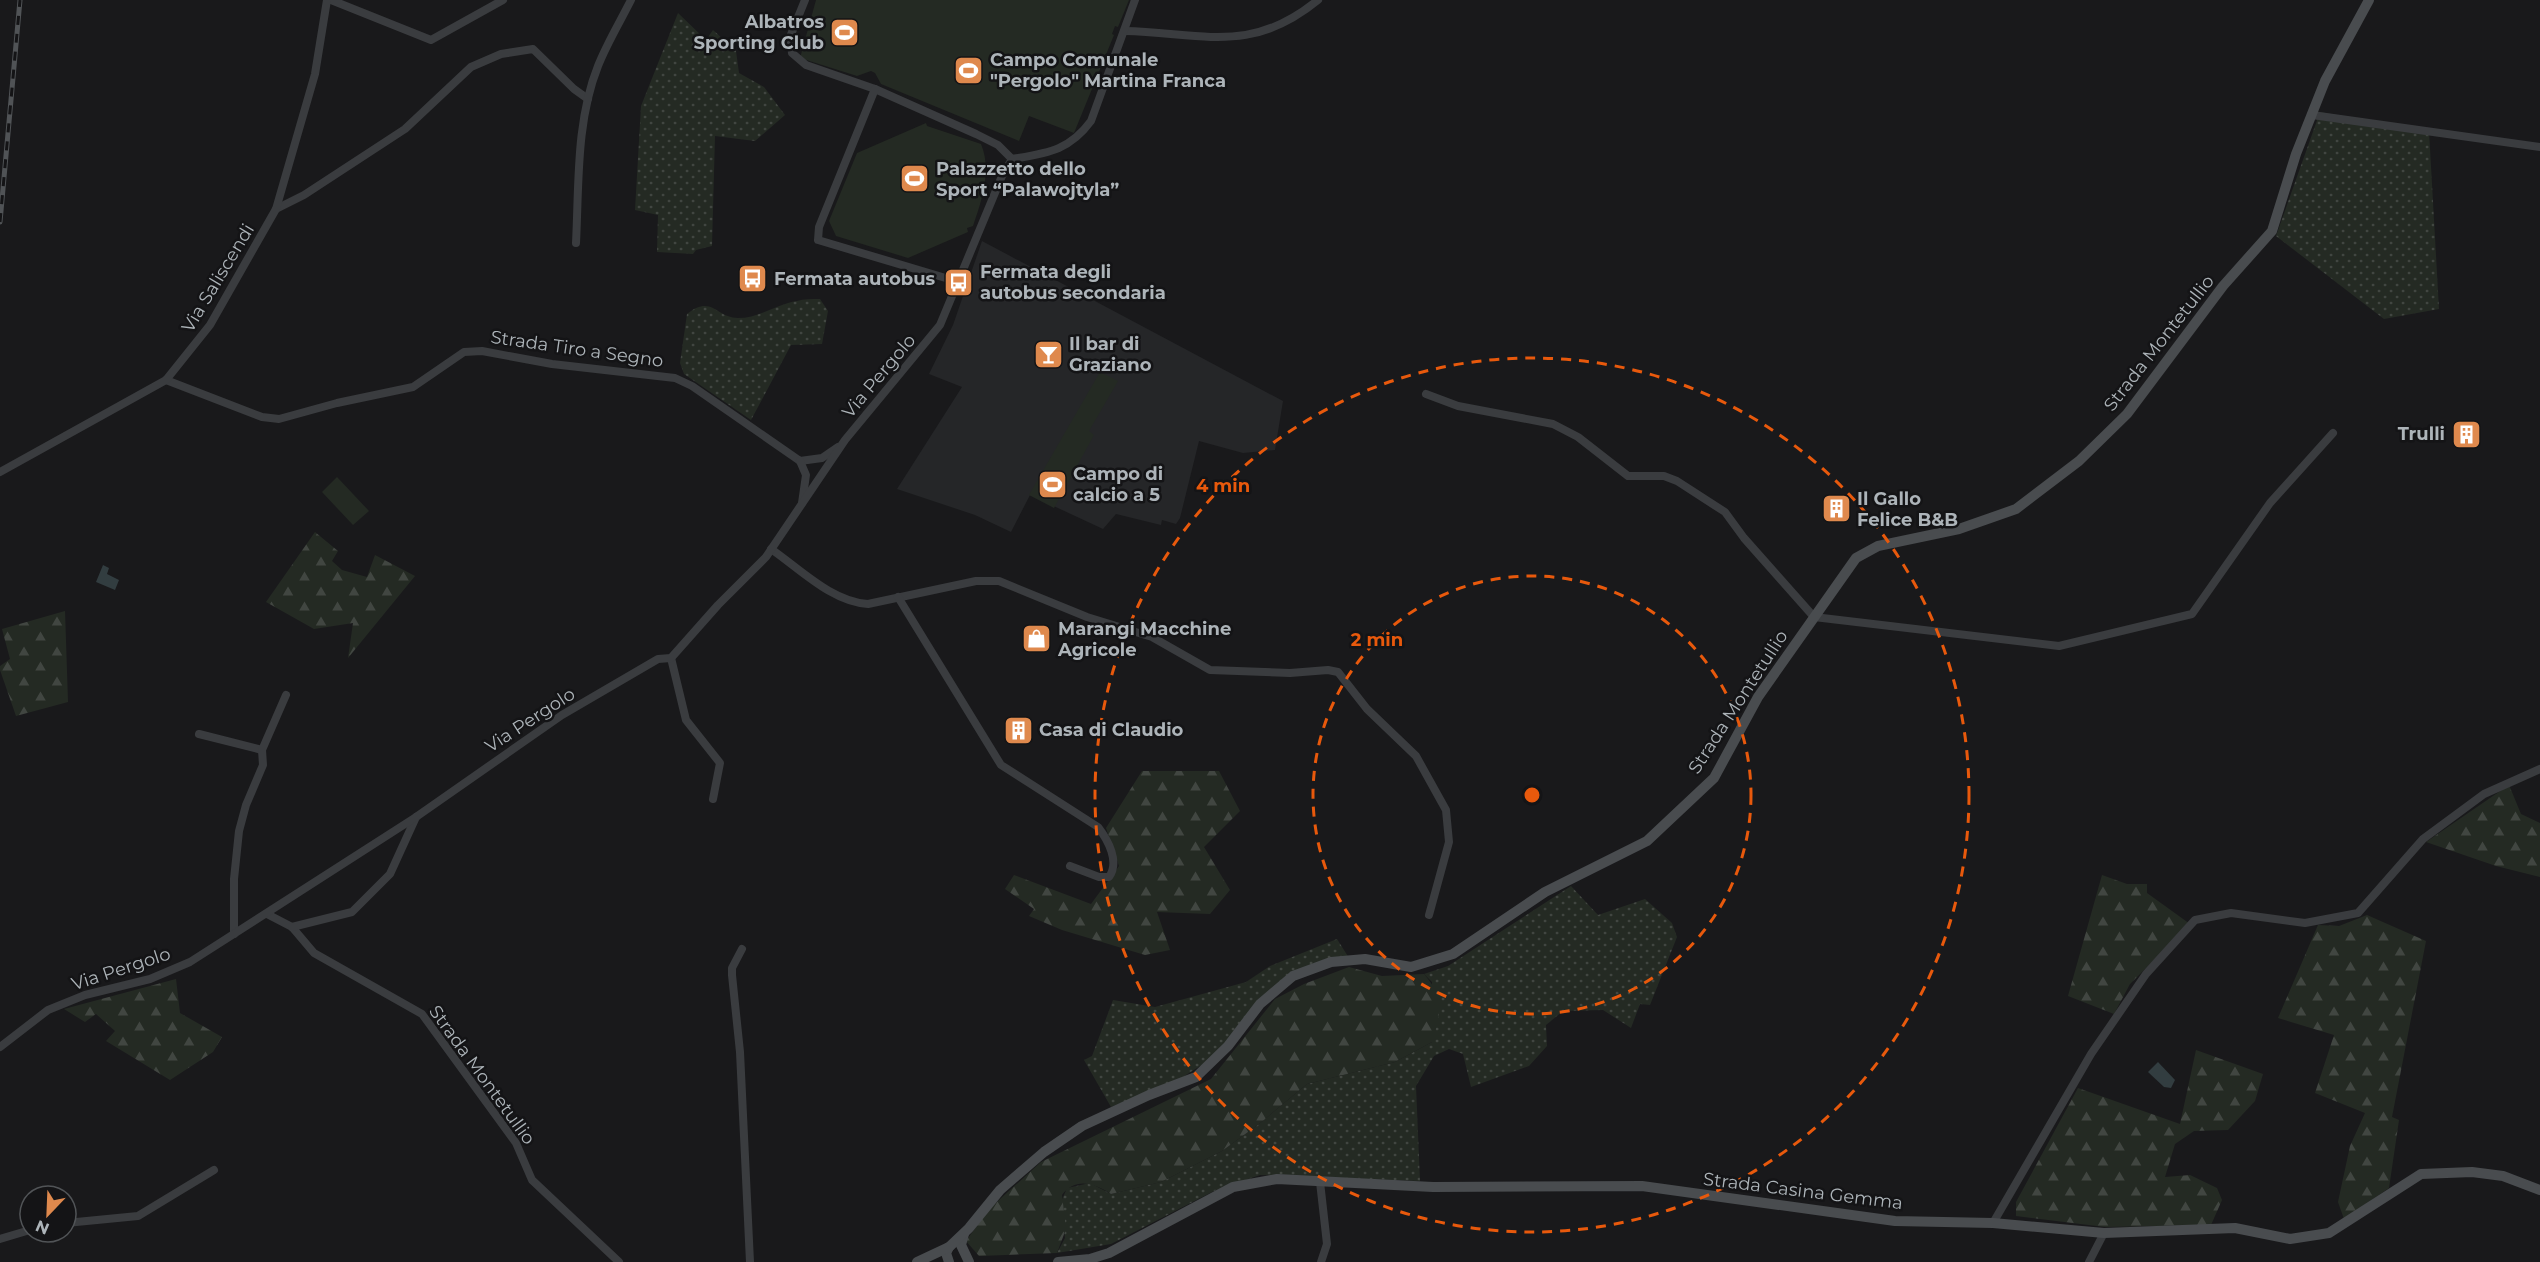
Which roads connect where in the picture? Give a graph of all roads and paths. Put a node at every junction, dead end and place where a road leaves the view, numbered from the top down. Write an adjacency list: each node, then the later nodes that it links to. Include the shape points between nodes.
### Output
1 (329, 0): 2 (street, via 431,40); 14 (street, Via Saliscendi, via 315,74)
2 (503, 0)
3 (631, 0): 10 (street, via 598,66)
4 (805, 0): 9 (street, via 789,37 792,53 806,65)
5 (1135, 0): 8 (street)
6 (1318, 0): 8 (street, via 1267,32 1244,37)
7 (2369, 0): 11 (street, Strada Montetullio, via 2325,81)
8 (1125, 31): 13 (street, via 1091,122 1079,138 1067,146)
9 (875, 89): 13 (street, via 976,134); 16 (street, via 819,227 818,240)
10 (588, 99): 14 (street, via 533,49 501,54 471,67 405,129); 15 (street, via 581,139)
11 (2312, 116): 12 (street); 26 (street, Strada Montetullio, via 2272,231 2223,286 2127,414 2079,461 2016,509 1959,529 1878,546 1856,558)
12 (2540, 147)
13 (1012, 159): 16 (street, Via Pergolo)
14 (276, 209): 17 (street, Via Saliscendi, via 210,325)
15 (576, 243)
16 (959, 282): 20 (street, Via Pergolo, via 936,331)
17 (166, 380): 21 (street, Strada Tiro a Segno, via 262,417 279,419 413,387 464,352 506,354 684,381); 22 (street, Via Saliscendi)
18 (1426, 394): 26 (street, via 1458,406 1553,424 1587,443 1628,476 1664,476 1677,481 1725,512)
19 (2333, 433): 26 (street, via 2270,503 2192,614 2059,646)
20 (845, 440): 21 (street, via 822,458); 23 (street, Via Pergolo)
21 (800, 461): 23 (street, via 806,475)
22 (0, 472)
23 (801, 508): 24 (street, Via Pergolo)
24 (771, 549): 25 (street, via 849,601 868,603); 27 (street, Via Pergolo)
25 (898, 597): 34 (street, via 1001,765 1103,834 1113,864 1109,877); 36 (street, via 976,581 999,581 1087,617 1152,637 1210,670 1338,672 1367,709 1416,756 1446,810 1449,842)
26 (1814, 617): 48 (street, Strada Montetullio, via 1758,697 1714,778 1647,841 1545,892 1453,954 1411,967 1365,959 1331,962 1293,976 1260,1004 1228,1046 1196,1077 1082,1126 1000,1190)
27 (671, 658): 32 (street, via 686,720 720,763); 33 (street, Via Pergolo, via 658,659 562,715)
28 (286, 695): 30 (street)
29 (198, 734): 30 (street)
30 (262, 750): 38 (street, via 263,765 239,831)
31 (2540, 770): 45 (street, via 2484,795 2423,838 2358,913 2305,923 2231,913 2195,920 2146,974 2091,1054)
32 (713, 799)
33 (417, 817): 35 (street, Via Pergolo); 37 (street, via 390,874 352,912)
34 (1070, 866)
35 (267, 914): 37 (street, Strada Montetullio); 38 (street, Via Pergolo)
36 (1429, 915)
37 (292, 927): 51 (street, Strada Montetullio, via 314,953 422,1014 516,1143 532,1180)
38 (234, 934): 40 (street, Via Pergolo, via 190,962 150,979 85,995 48,1010)
39 (742, 949): 52 (street, via 732,975 740,1052)
40 (0, 1047)
41 (214, 1170): 44 (street, via 138,1216)
42 (1320, 1182): 45 (street, Strada Casina Gemma, via 1433,1187 1642,1186 1895,1221); 56 (street, Strada Casina Gemma, via 1277,1179 1233,1187 1109,1253); 57 (street, via 1327,1244)
43 (2540, 1190): 46 (street, Strada Casina Gemma, via 2503,1176 2421,1174 2329,1233 2309,1238 2290,1239 2235,1228)
44 (78, 1221)
45 (1993, 1223): 46 (street, Strada Casina Gemma)
46 (2104, 1233): 58 (street)
47 (18, 1234): 49 (street)
48 (963, 1234): 50 (street, Strada Montetullio); 55 (street, via 961,1245)
49 (0, 1239)
50 (949, 1247): 53 (street, Strada Montetullio); 54 (street); 55 (street)
51 (619, 1262)
52 (750, 1262)
53 (918, 1262)
54 (949, 1262)
55 (967, 1262)
56 (1058, 1262)
57 (1321, 1262)
58 (2089, 1262)

